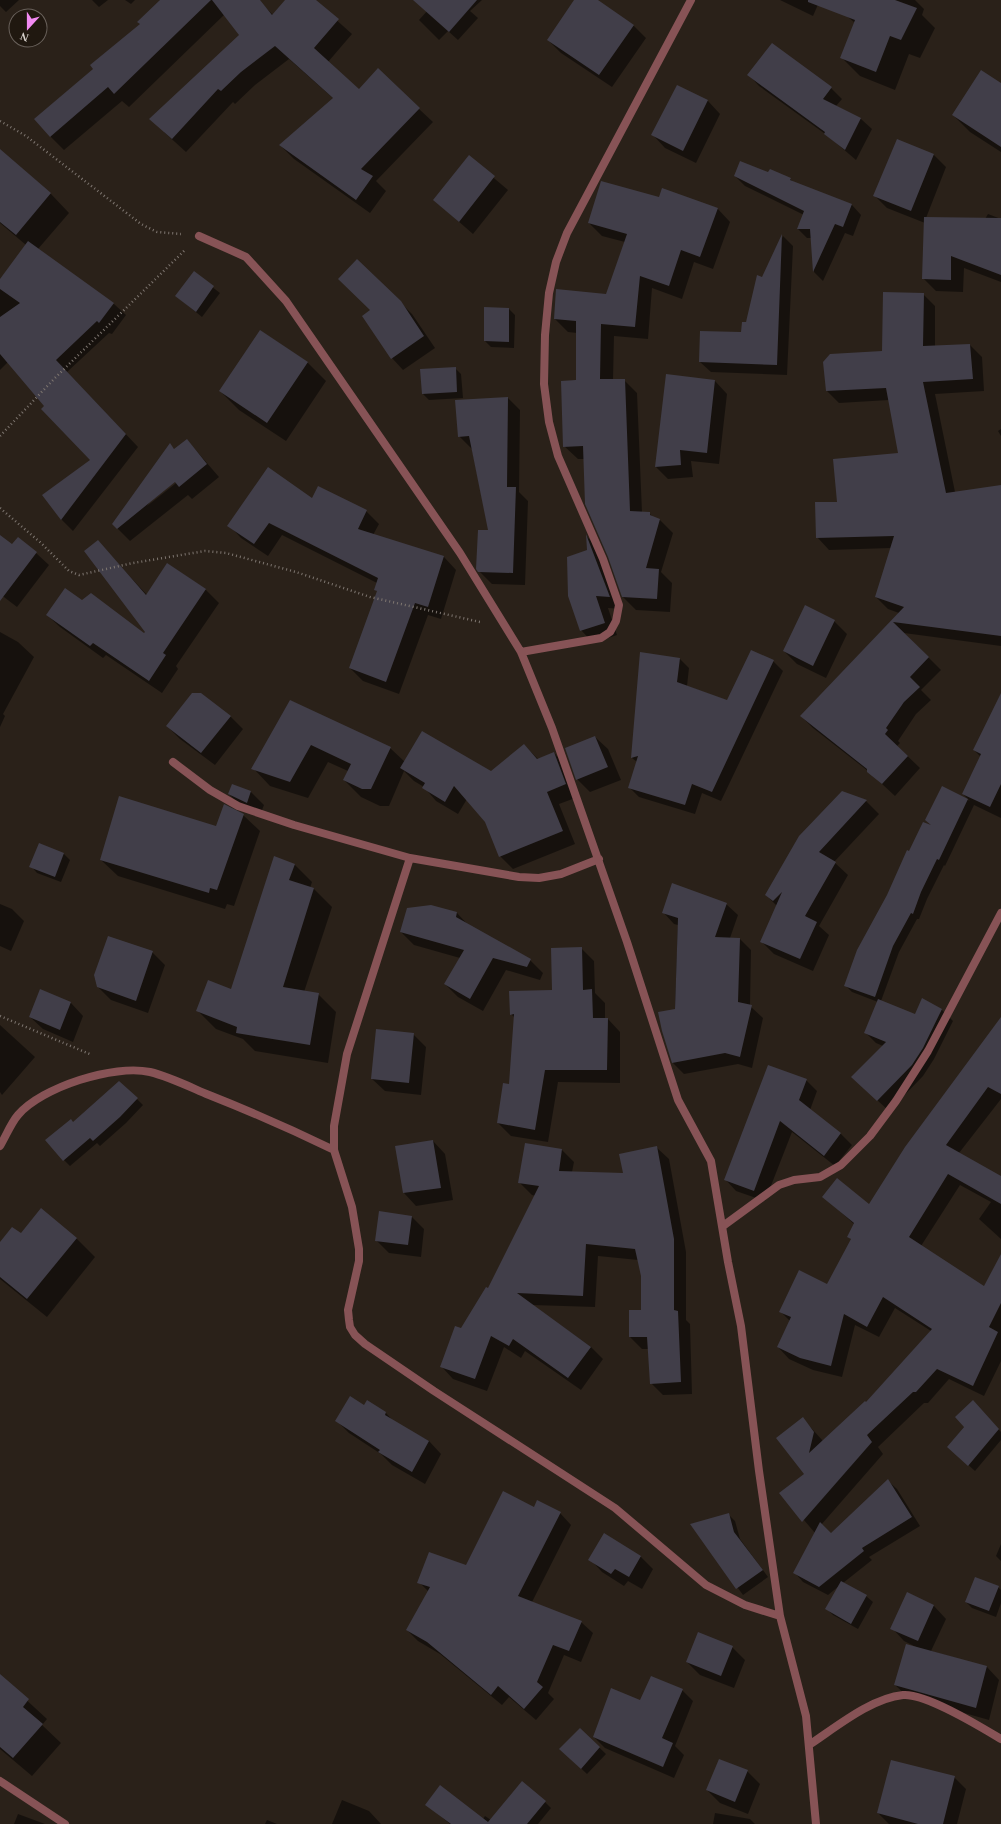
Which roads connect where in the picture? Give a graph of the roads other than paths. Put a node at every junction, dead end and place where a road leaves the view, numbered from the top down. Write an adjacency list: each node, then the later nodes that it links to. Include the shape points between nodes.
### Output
1 (691, 0): 3 (street, via 567,233 556,262 549,293 544,384 549,422 558,456 612,583 619,605 616,621 610,632 601,638)
2 (199, 236): 3 (street, via 246,256 286,301 451,541)
3 (521, 652): 6 (street, via 552,728)
4 (173, 762): 5 (street, via 210,790 260,815)
5 (410, 858): 6 (street, via 526,878 562,874); 9 (street, via 347,1054 335,1119)
6 (598, 859): 10 (street, via 678,1100 711,1161)
7 (1001, 913): 10 (street, via 928,1051 870,1136 841,1165 820,1177 794,1180 779,1185)
8 (0, 1146): 9 (street, via 18,1115 38,1097 91,1076 127,1070 149,1072 175,1081)
9 (334, 1150): 11 (street, via 352,1207 357,1236 359,1261 348,1310 350,1327 355,1335 434,1391 615,1508 706,1585 745,1605)
10 (723, 1226): 11 (street, via 741,1326)
11 (780, 1616): 13 (street, via 806,1716)
12 (1001, 1739): 13 (street, via 964,1717 928,1701 905,1695 889,1698 869,1707)
13 (809, 1745): 16 (street)
14 (0, 1781): 15 (street)
15 (65, 1824)
16 (816, 1824)

